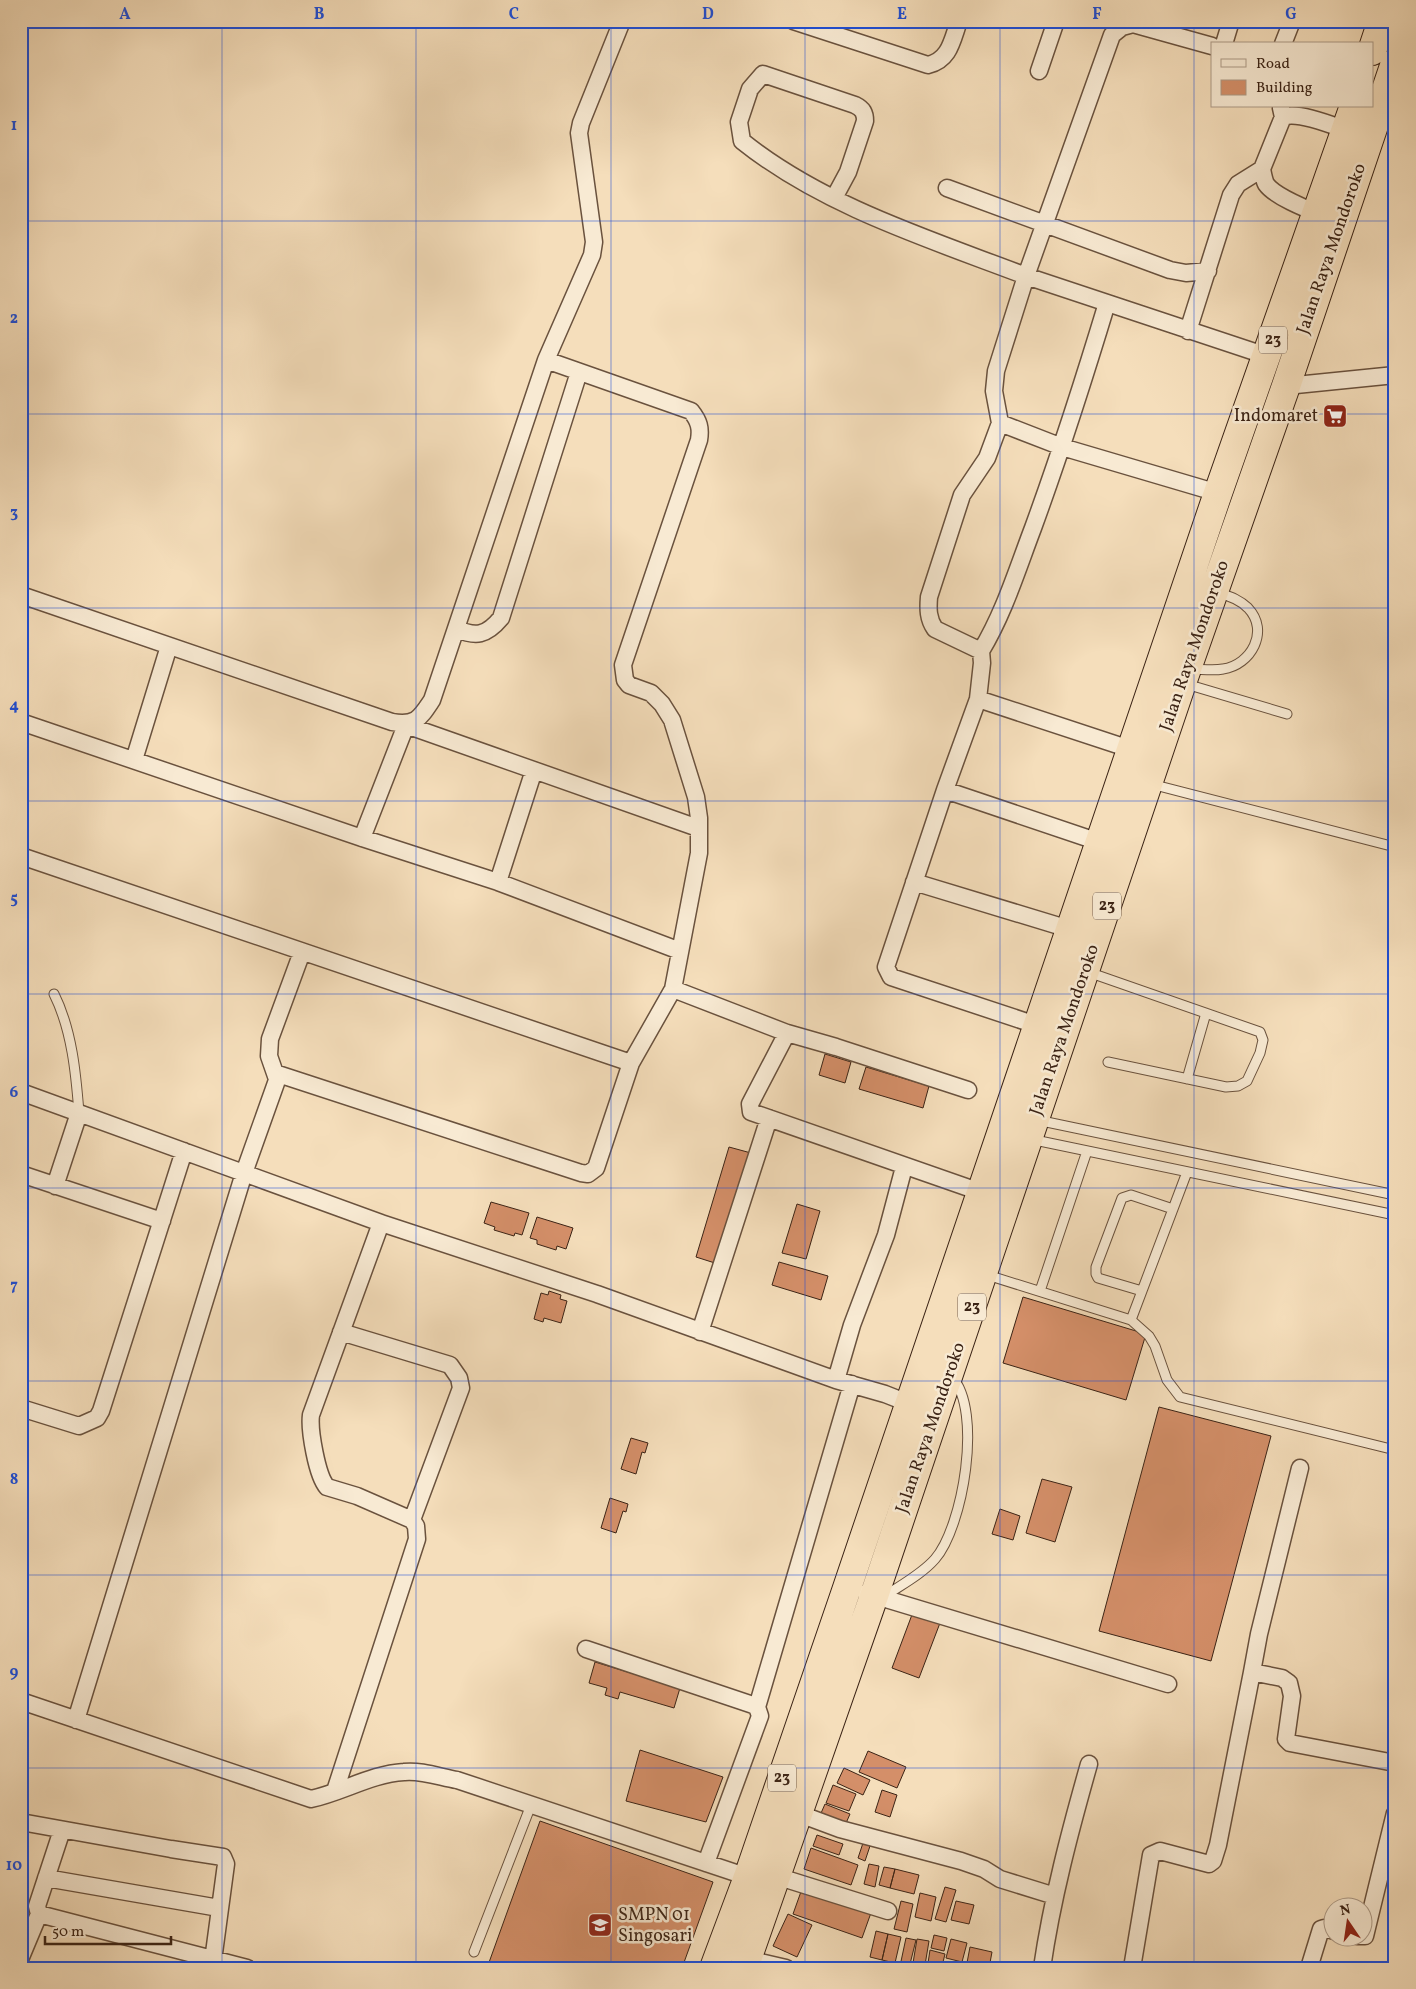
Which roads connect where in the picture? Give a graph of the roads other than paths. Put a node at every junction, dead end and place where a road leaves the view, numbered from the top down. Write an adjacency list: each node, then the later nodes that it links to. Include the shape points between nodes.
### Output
1 (622, 21): 26 (street, via 578,134 594,242 592,254)
2 (793, 21): 3 (street, via 928,66 946,56)
3 (959, 21)
4 (1056, 21): 13 (street)
5 (1231, 21): 8 (street)
6 (1292, 21): 9 (street)
7 (1382, 21): 10 (highway)
8 (1225, 42)
9 (1284, 42)
10 (1374, 45)
11 (1211, 46): 20 (street, via 1133,24 1112,35)
12 (1395, 63): 19 (highway, Jalan Raya Mondoroko / 23)
13 (1039, 71)
14 (1282, 112): 15 (street, via 1314,120); 16 (street)
15 (1350, 118): 19 (highway, Jalan Raya Mondoroko / 23)
16 (1262, 169): 19 (street, via 1265,182 1271,189); 21 (street, via 1234,188)
17 (947, 188): 20 (street)
18 (834, 198): 18 (street, via 848,172 865,114 855,105 763,74 750,89 739,122 742,141 803,183); 22 (street, via 912,233)
19 (1329, 218): 25 (highway, Jalan Raya Mondoroko / 23); 29 (highway, Jalan Raya Mondoroko / 23)
20 (1045, 224): 21 (street, via 1170,270 1186,273); 22 (street)
21 (1208, 270): 24 (street)
22 (1026, 276): 23 (street); 30 (street, via 996,371 994,391)
23 (1107, 303): 24 (street); 31 (street)
24 (1188, 331): 25 (street)
25 (1267, 356): 32 (highway, Jalan Raya Mondoroko / 23)
26 (546, 360): 27 (street); 37 (street)
27 (579, 372): 37 (street, via 501,618 480,633 471,635); 51 (street, via 691,411 698,420 699,440 622,665 629,685 650,694 662,704 672,720 696,797)
28 (1395, 375): 29 (street)
29 (1286, 386): 33 (highway, Jalan Raya Mondoroko / 23)
30 (1000, 423): 31 (street); 39 (street, via 987,458 962,495 929,597 928,612 935,629)
31 (1062, 447): 34 (street); 39 (street, via 1011,589)
32 (1227, 467): 33 (highway); 34 (highway, Jalan Raya Mondoroko / 23)
33 (1254, 475): 35 (highway, Jalan Raya Mondoroko / 23)
34 (1218, 493): 40 (highway, Jalan Raya Mondoroko / 23)
35 (1214, 592): 40 (highway, Jalan Raya Mondoroko / 23); 40 (lane, via 1234,598 1255,618 1258,637 1254,650 1243,661 1223,669)
36 (21, 595): 38 (street)
37 (456, 629): 44 (street, via 432,700 421,718)
38 (170, 646): 44 (street); 47 (street)
39 (981, 651): 41 (street)
40 (1173, 677): 42 (lane); 45 (highway, Jalan Raya Mondoroko / 23); 46 (highway, Jalan Raya Mondoroko / 23)
41 (978, 699): 45 (street); 50 (street)
42 (1287, 714)
43 (21, 722): 47 (street)
44 (406, 724): 48 (street); 52 (street)
45 (1130, 750): 46 (street); 53 (highway, Jalan Raya Mondoroko / 23)
46 (1157, 758): 49 (highway, Jalan Raya Mondoroko / 23)
47 (134, 760): 52 (street)
48 (534, 770): 51 (street); 56 (street)
49 (1149, 784): 54 (lane); 61 (highway, Jalan Raya Mondoroko / 23)
50 (945, 790): 53 (street); 57 (street)
51 (698, 828): 59 (street, via 699,853)
52 (362, 838): 56 (street)
53 (1099, 842): 58 (highway, Jalan Raya Mondoroko / 23)
54 (1395, 847)
55 (21, 856): 60 (street)
56 (498, 882): 59 (street)
57 (914, 882): 58 (street); 66 (street, via 886,967 891,977)
58 (1069, 929): 61 (highway, Jalan Raya Mondoroko / 23)
59 (680, 951): 62 (street)
60 (302, 952): 69 (street); 70 (street, via 270,1039 269,1056)
61 (1071, 966): 64 (lane); 66 (highway, Jalan Raya Mondoroko / 23); 67 (highway, Jalan Raya Mondoroko / 23)
62 (673, 990): 65 (street); 69 (street)
63 (54, 994): 74 (lane, via 63,1012 69,1040)
64 (1206, 1013): 71 (lane); 71 (lane, via 1260,1032 1263,1040 1260,1053 1247,1081 1238,1086)
65 (787, 1033): 72 (street); 75 (street, via 750,1104 751,1112)
66 (1033, 1035): 67 (highway); 76 (highway, Jalan Raya Mondoroko / 23)
67 (1057, 1054): 76 (highway, Jalan Raya Mondoroko / 23)
68 (1108, 1062): 71 (lane)
69 (631, 1063): 70 (street, via 596,1168 588,1174)
70 (275, 1073): 81 (street, via 276,1083)
71 (1188, 1079)
72 (968, 1090)
73 (21, 1092): 74 (street)
74 (79, 1114): 77 (street); 83 (street)
75 (769, 1118): 79 (street); 96 (street)
76 (1023, 1120): 78 (lane); 84 (highway, Jalan Raya Mondoroko / 23); 85 (lane); 86 (highway, Jalan Raya Mondoroko / 23)
77 (184, 1151): 81 (street); 89 (street)
78 (1086, 1151): 80 (lane); 92 (lane)
79 (904, 1167): 84 (street); 98 (street, via 886,1235 852,1325)
80 (1187, 1172): 87 (lane); 88 (lane)
81 (244, 1173): 90 (street); 112 (street)
82 (21, 1174): 83 (street)
83 (55, 1186): 89 (street)
84 (981, 1192): 86 (street); 97 (highway, Jalan Raya Mondoroko / 23)
85 (1395, 1195)
86 (1008, 1200): 91 (highway, Jalan Raya Mondoroko / 23)
87 (1173, 1210): 93 (lane); 93 (lane, via 1131,1195 1122,1198 1096,1274 1098,1278)
88 (1395, 1215)
89 (162, 1221): 100 (street, via 97,1418 79,1426)
90 (381, 1223): 95 (street); 96 (street)
91 (983, 1274): 92 (lane); 97 (highway, Jalan Raya Mondoroko / 23)
92 (1040, 1291): 94 (lane)
93 (1142, 1291): 94 (lane)
94 (1130, 1320): 102 (lane, via 1149,1336 1167,1380 1180,1397)
95 (341, 1332): 104 (street, via 311,1415 310,1425 321,1478 327,1487); 104 (street, via 450,1366 459,1378 460,1388)
96 (700, 1332): 98 (street)
97 (936, 1369): 99 (highway, Jalan Raya Mondoroko / 23); 101 (highway, Jalan Raya Mondoroko / 23); 106 (lane, via 960,1387 968,1425 965,1476 949,1538 935,1560 917,1575)
98 (844, 1382): 99 (street); 111 (street)
99 (909, 1404): 101 (street); 105 (highway, Jalan Raya Mondoroko / 23)
100 (21, 1408)
101 (936, 1414): 106 (highway, Jalan Raya Mondoroko / 23)
102 (1395, 1450)
103 (1300, 1468): 108 (street)
104 (412, 1520): 115 (street, via 417,1539)
105 (847, 1588): 106 (street); 124 (highway, Jalan Raya Mondoroko / 23)
106 (878, 1597): 109 (street); 117 (highway, Jalan Raya Mondoroko / 23)
107 (586, 1649): 111 (street)
108 (1252, 1672): 114 (street, via 1282,1678 1289,1683 1292,1696 1286,1739 1290,1743); 140 (street, via 1213,1861 1209,1864 1160,1851 1150,1855)
109 (1168, 1684)
110 (21, 1701): 112 (street)
111 (757, 1708): 121 (street, via 760,1716)
112 (76, 1720): 115 (street, via 311,1799)
113 (1089, 1764): 126 (street)
114 (1395, 1764)
115 (335, 1791): 116 (street, via 376,1776 417,1772 457,1780)
116 (531, 1804): 121 (street); 132 (lane)
117 (798, 1813): 123 (highway, Jalan Raya Mondoroko / 23); 126 (street, via 840,1829 961,1861 1000,1879)
118 (1395, 1813): 122 (street)
119 (21, 1822): 120 (street)
120 (62, 1830): 125 (street); 127 (street, via 223,1857 226,1864)
121 (706, 1863): 124 (street)
122 (1387, 1872): 128 (street)
123 (776, 1876): 129 (street); 135 (highway, Jalan Raya Mondoroko / 23)
124 (748, 1877): 137 (highway, Jalan Raya Mondoroko / 23)
125 (46, 1878): 127 (street); 130 (street, via 37,1906)
126 (1055, 1896): 139 (street)
127 (220, 1908): 134 (street)
128 (1374, 1910)
129 (888, 1911)
130 (39, 1914): 133 (street); 134 (street)
131 (1324, 1928): 141 (street, via 1320,1930)
132 (474, 1952)
133 (21, 1958)
134 (213, 1964): 136 (street)
135 (746, 1964): 138 (street)
136 (247, 1968)
137 (714, 1968)
138 (786, 1968)
139 (1042, 1968)
140 (1132, 1968)
141 (1309, 1968)

